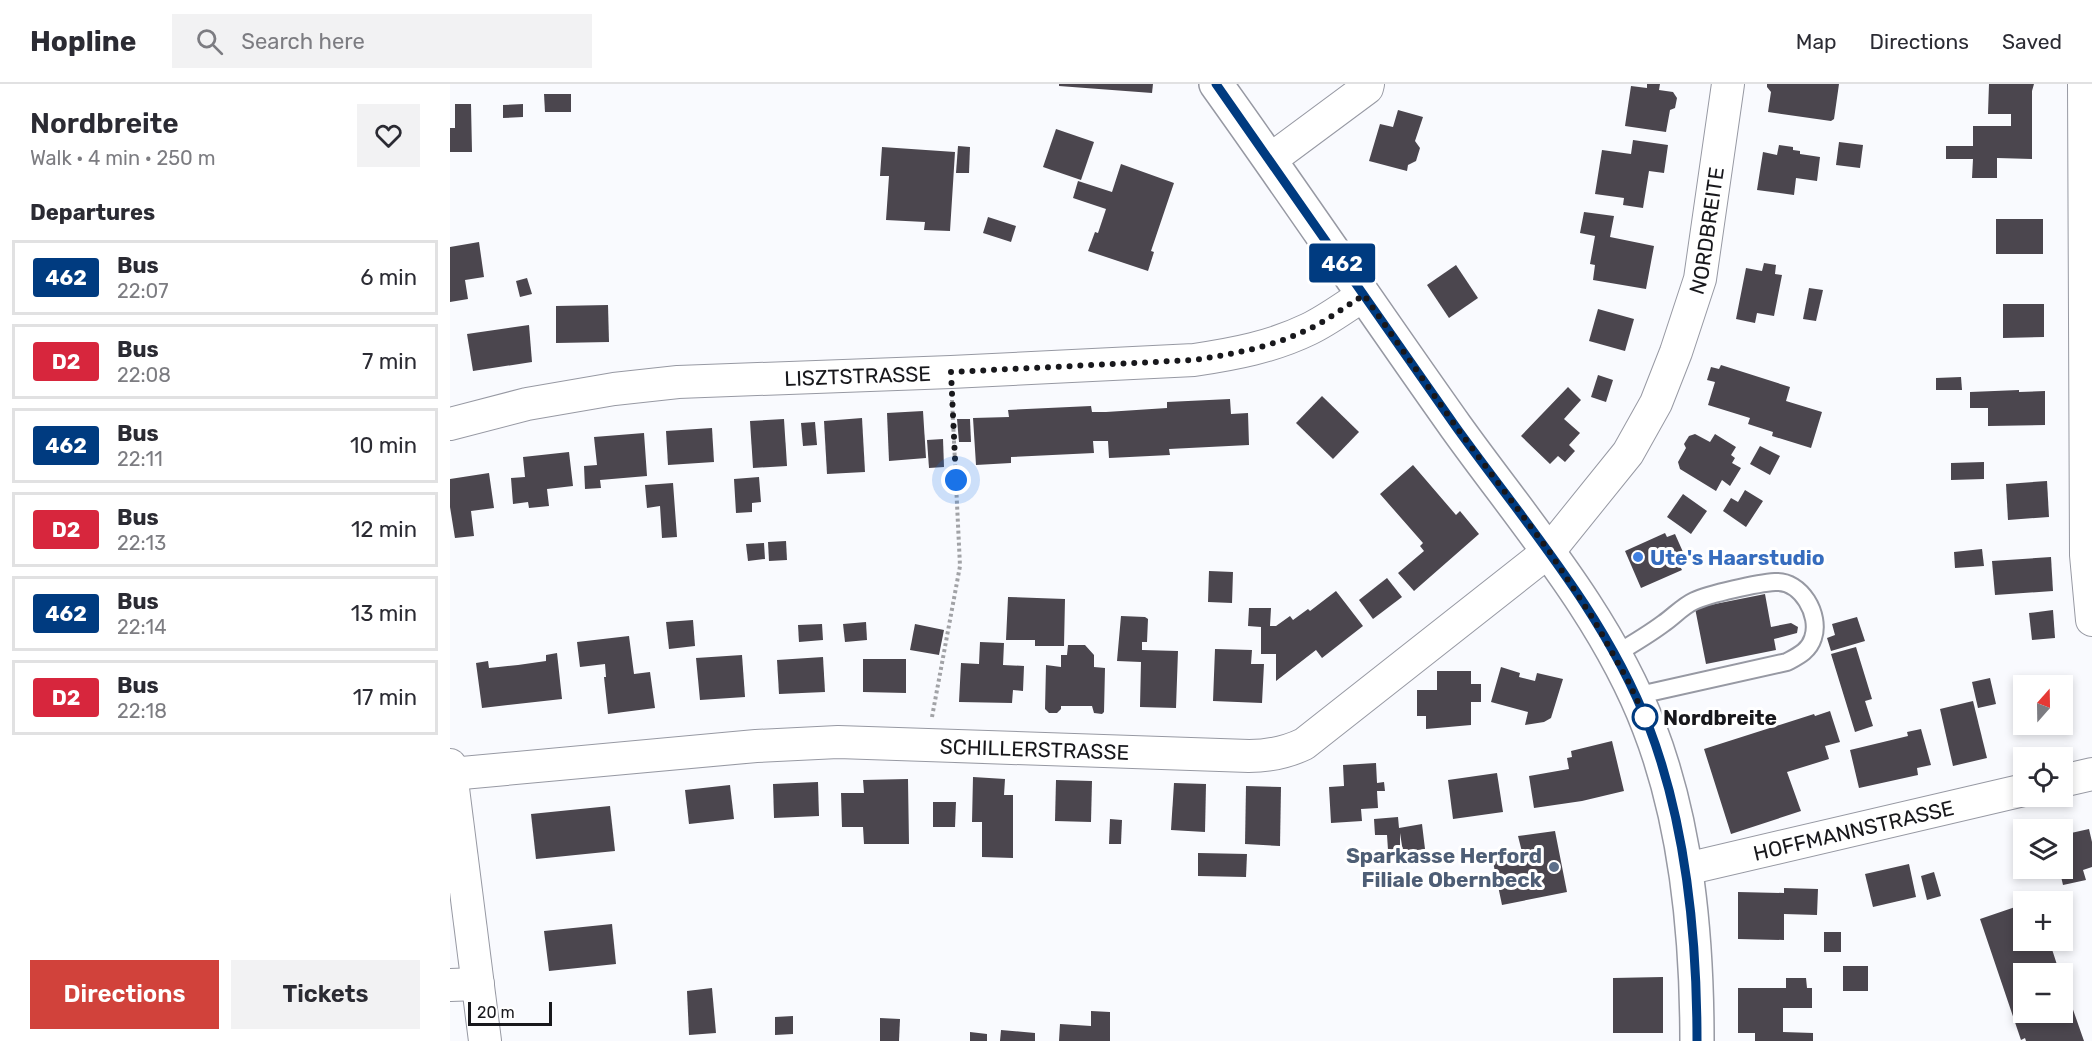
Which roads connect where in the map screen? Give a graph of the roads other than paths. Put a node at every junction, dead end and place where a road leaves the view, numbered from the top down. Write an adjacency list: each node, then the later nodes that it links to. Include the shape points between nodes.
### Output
1 (1216, 84): 5 (street)
2 (1368, 84): 5 (street)
3 (1728, 84): 8 (street, NORDBREITE, via 1700,279 1672,362 1656,403 1628,453)
4 (2084, 84): 9 (street, via 2086,555)
5 (1270, 160): 6 (street)
6 (1364, 295): 7 (street, LISZTSTRASSE, via 1311,328 1233,355 1194,360 656,384 527,404); 8 (street)
7 (450, 424)
8 (1549, 551): 10 (street); 12 (street, SCHILLERSTRASSE, via 1304,744 1270,756 838,742)
9 (2092, 620)
10 (1614, 655): 11 (street); 11 (lane, via 1693,601 1706,597 1777,581 1793,586 1807,600 1815,619 1814,638 1804,653 1788,662)
11 (1635, 696): 16 (street, via 1664,771)
12 (451, 770): 17 (street)
13 (2092, 774): 14 (street)
14 (2073, 778)
15 (2013, 793): 16 (street, HOFFMANNSTRASSE)
16 (1686, 869): 19 (street)
17 (464, 984): 18 (street)
18 (485, 1041)
19 (1697, 1041)

